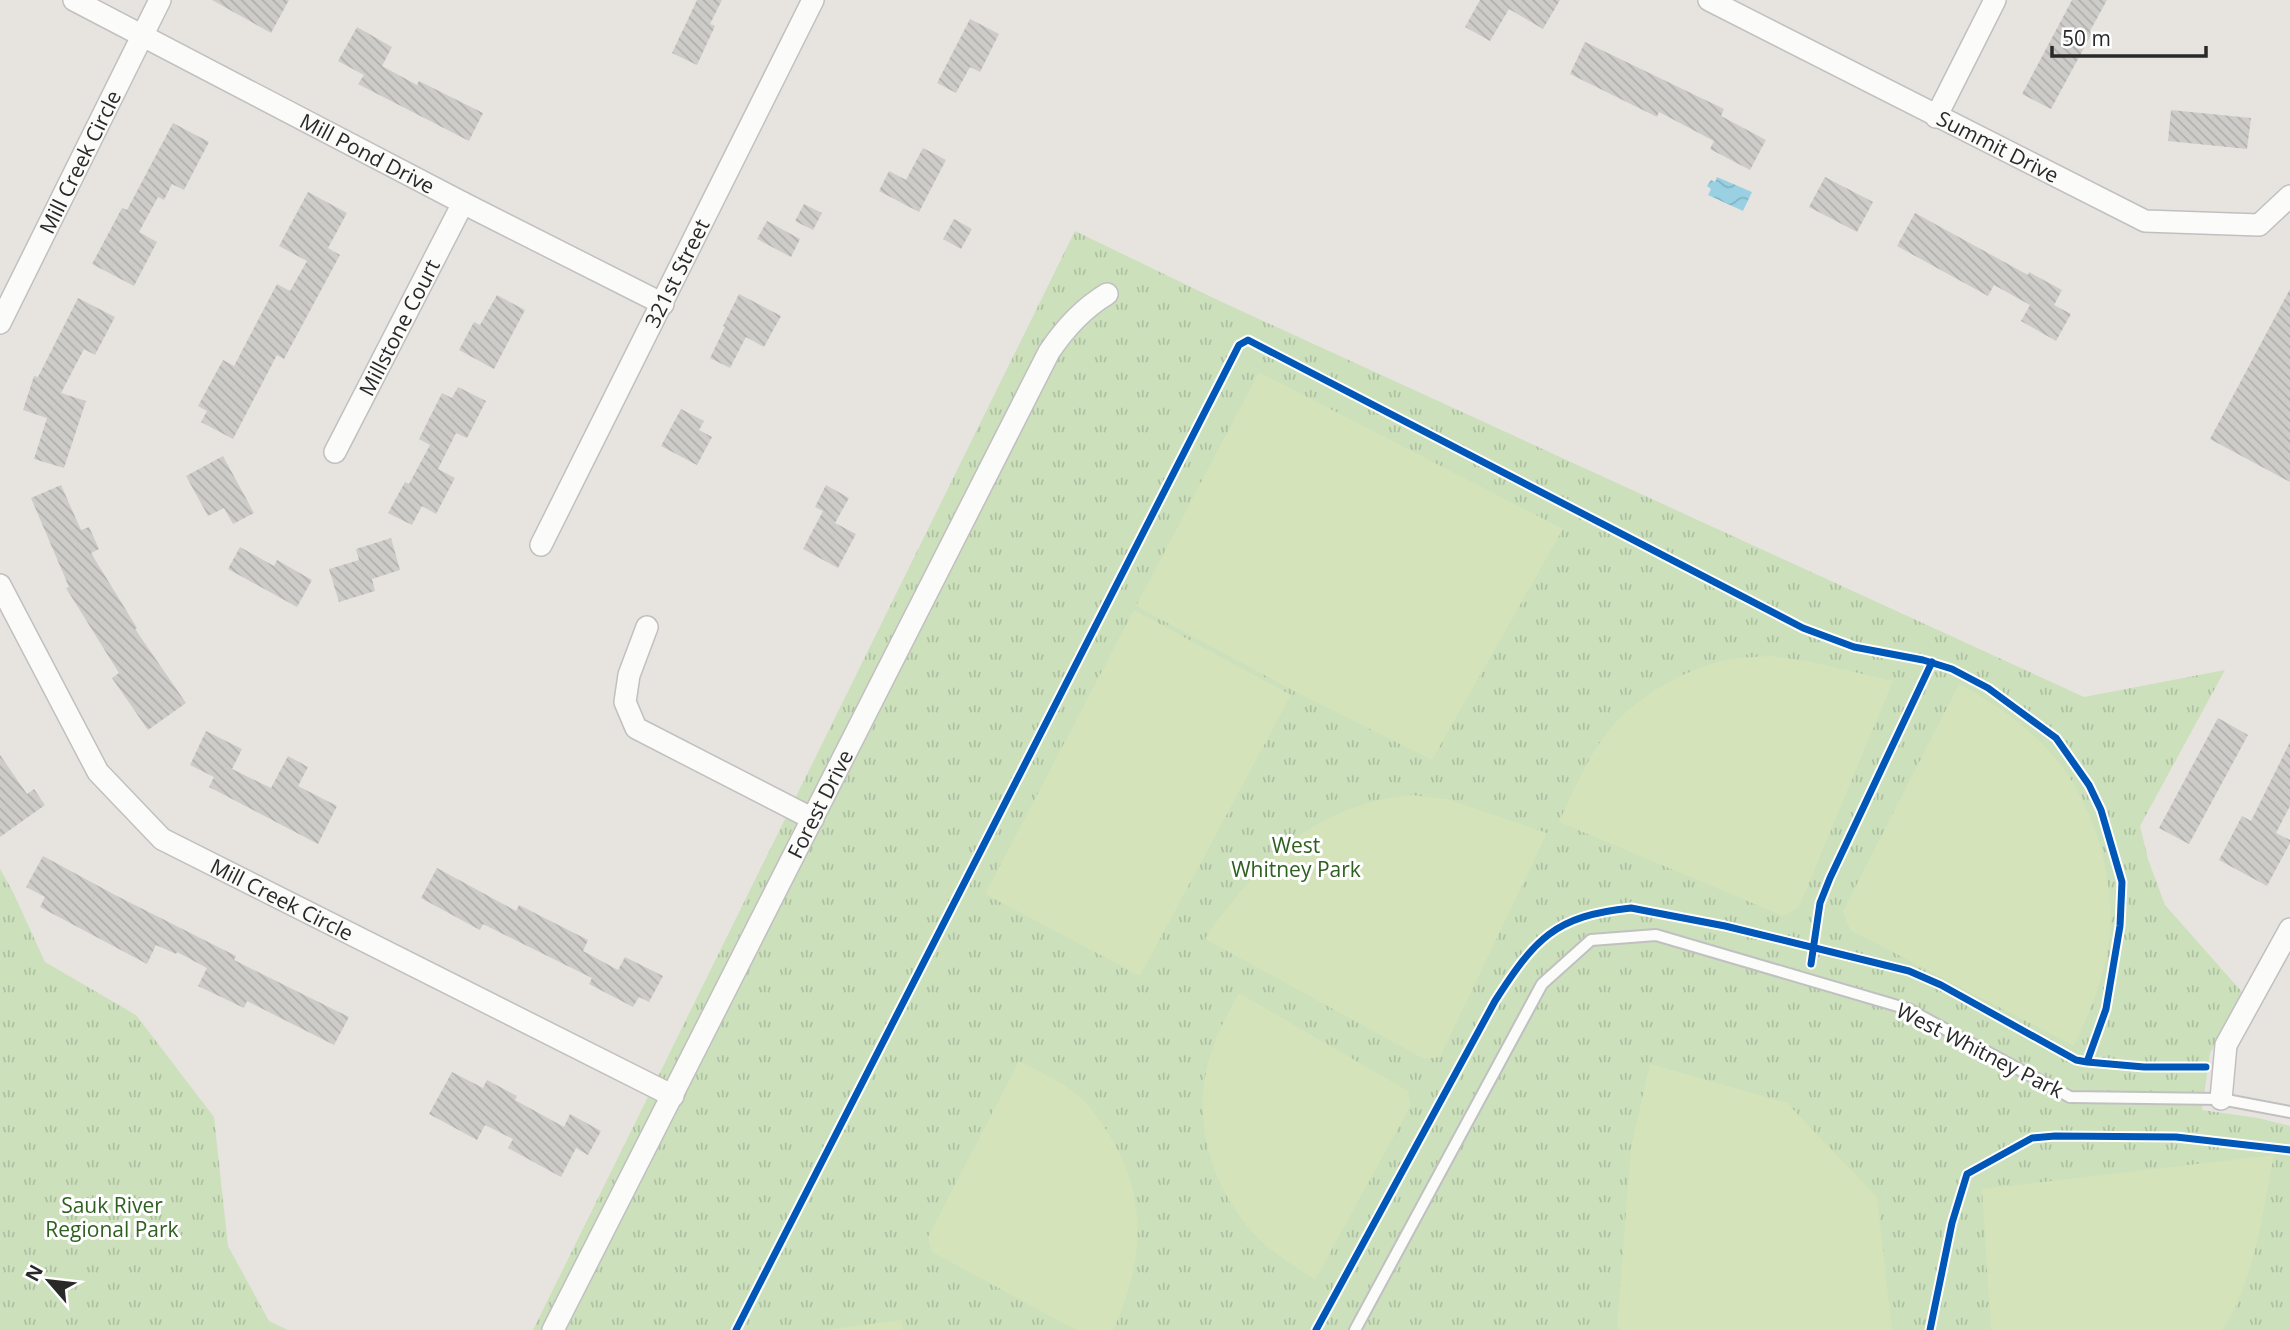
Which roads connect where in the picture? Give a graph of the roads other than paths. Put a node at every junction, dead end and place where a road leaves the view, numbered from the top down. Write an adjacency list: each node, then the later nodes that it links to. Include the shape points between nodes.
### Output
1 (74, 0): 6 (street, Mill Pond Drive)
2 (160, 0): 6 (street, Mill Creek Circle)
3 (813, 0): 11 (street, 321st Street)
4 (1709, 0): 7 (street, Summit Drive)
5 (1995, 0): 7 (street)
6 (143, 36): 9 (street, Mill Pond Drive); 12 (street, Mill Creek Circle)
7 (1936, 117): 8 (street, Summit Drive, via 2145,221 2259,225)
8 (2290, 196)
9 (463, 203): 11 (street, Mill Pond Drive); 13 (street, Millstone Court)
10 (1107, 295): 17 (street, Forest Drive, via 1090,304 1049,352)
11 (663, 304): 14 (street, 321st Street)
12 (0, 323)
13 (335, 452)
14 (541, 545)
15 (0, 585): 19 (street, Mill Creek Circle, via 98,772 162,839)
16 (647, 627): 17 (street, via 629,674 625,702 636,728)
17 (813, 819): 19 (street, Forest Drive)
18 (2290, 929): 20 (street, via 2226,1045)
19 (673, 1096): 22 (street, Forest Drive)
20 (2221, 1099): 21 (lane, West Whitney Park); 23 (lane, West Whitney Park, via 2070,1097 1908,1009 1656,935 1591,940 1542,984)
21 (2290, 1112)
22 (553, 1330)
23 (1355, 1330)

